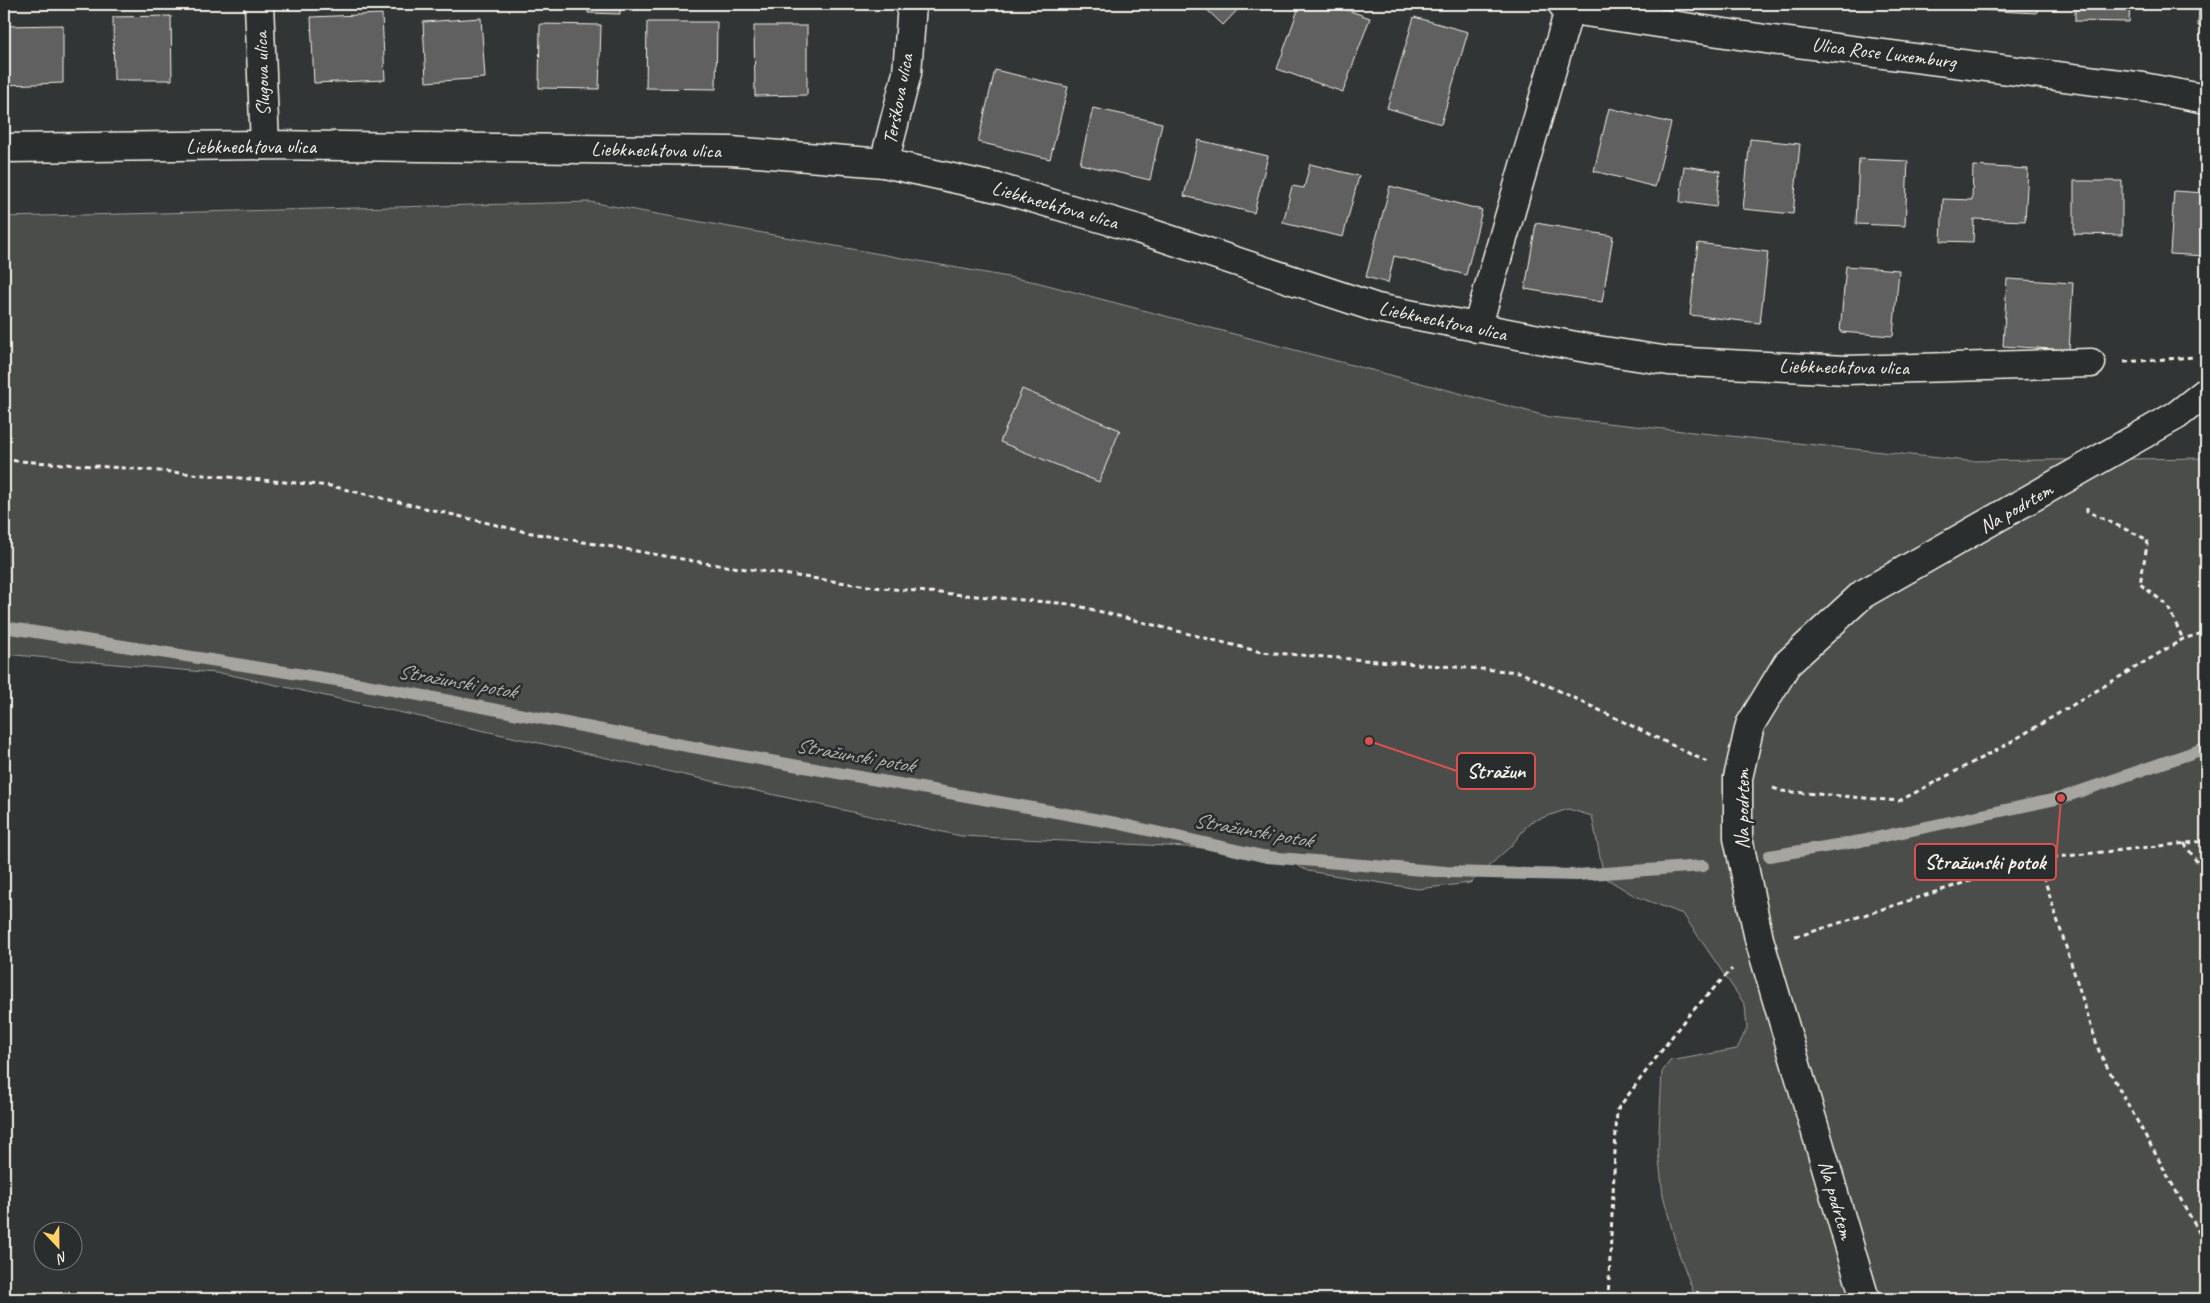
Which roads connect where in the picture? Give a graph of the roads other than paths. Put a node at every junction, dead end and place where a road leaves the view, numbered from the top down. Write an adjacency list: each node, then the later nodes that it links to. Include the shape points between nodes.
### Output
1 (259, 4): 5 (street, Slugova ulica)
2 (912, 4): 7 (street, Terškova ulica, via 907,73)
3 (1566, 5): 4 (street, Ulica Rose Luxemburg, via 1585,12 1762,38 2144,87); 8 (street)
4 (2206, 99)
5 (265, 145): 6 (street, Liebknechtova ulica); 7 (street, Liebknechtova ulica, via 731,151)
6 (4, 148)
7 (884, 163): 8 (street, Liebknechtova ulica, via 1002,189 1138,229 1376,308)
8 (1476, 328): 9 (street, Liebknechtova ulica, via 1669,361 1846,370)
9 (2091, 363)
10 (2206, 392): 11 (street, Na podrtem, via 2177,415 1863,594 1787,664 1750,725 1738,778 1738,838 1759,939)
11 (1865, 1299)

